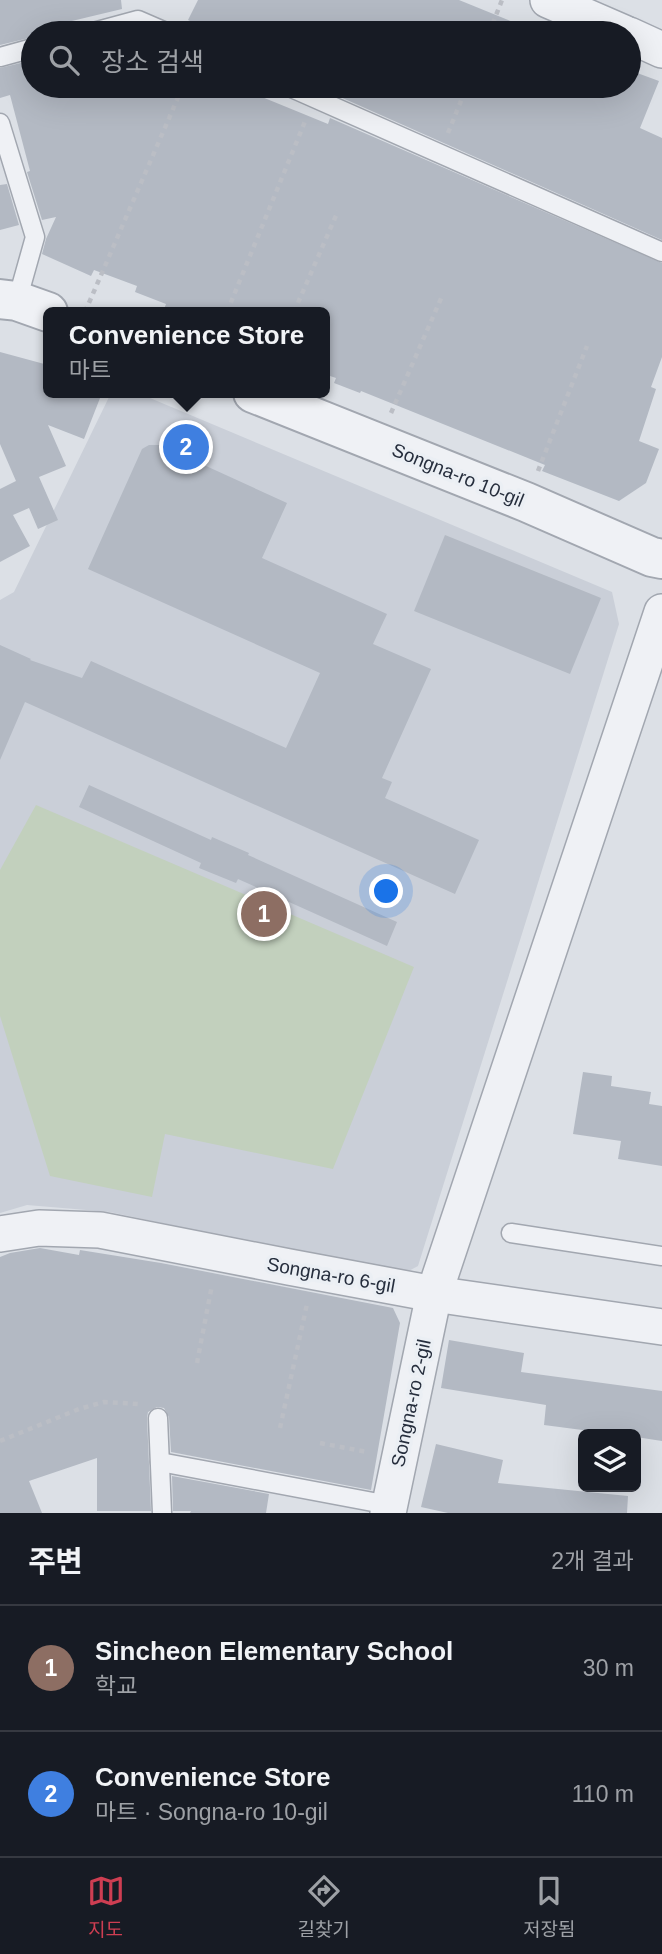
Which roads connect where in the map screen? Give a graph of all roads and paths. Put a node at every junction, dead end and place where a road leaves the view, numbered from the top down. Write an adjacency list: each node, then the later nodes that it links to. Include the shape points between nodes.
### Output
1 (502, 0): 3 (path)
2 (548, 0): 4 (street)
3 (494, 21)
4 (596, 21)
5 (641, 41): 6 (street)
6 (662, 50)
7 (21, 51): 8 (lane)
8 (0, 57)
9 (178, 98): 18 (path)
10 (315, 98): 13 (lane); 19 (path)
11 (462, 98): 13 (path)
12 (0, 123): 17 (lane, via 35,237)
13 (440, 154): 15 (lane)
14 (338, 211): 20 (path)
15 (662, 251)
16 (443, 294): 23 (path)
17 (22, 304)
18 (87, 307)
19 (229, 307)
20 (297, 307)
21 (587, 346): 24 (path)
22 (266, 398): 23 (street, Songna-ro 10-gil)
23 (377, 442): 24 (street, Songna-ro 10-gil)
24 (526, 502): 25 (street, Songna-ro 10-gil)
25 (662, 559)
26 (662, 612): 32 (street, Songna-ro 2-gil)
27 (511, 1233): 30 (lane)
28 (0, 1234): 29 (street, Songna-ro 6-gil, via 39,1228 100,1230)
29 (218, 1253): 31 (street, Songna-ro 6-gil); 34 (path)
30 (662, 1256)
31 (314, 1272): 32 (street, Songna-ro 6-gil); 36 (path)
32 (434, 1293): 33 (street, Songna-ro 6-gil); 39 (street, Songna-ro 2-gil)
33 (662, 1327)
34 (197, 1363)
35 (158, 1418): 37 (path, via 155,1405 104,1402); 40 (lane)
36 (281, 1428)
37 (0, 1441)
38 (320, 1443): 39 (path)
39 (399, 1458): 41 (street, Songna-ro 2-gil)
40 (160, 1462): 41 (lane); 42 (lane)
41 (389, 1509)
42 (162, 1513)

